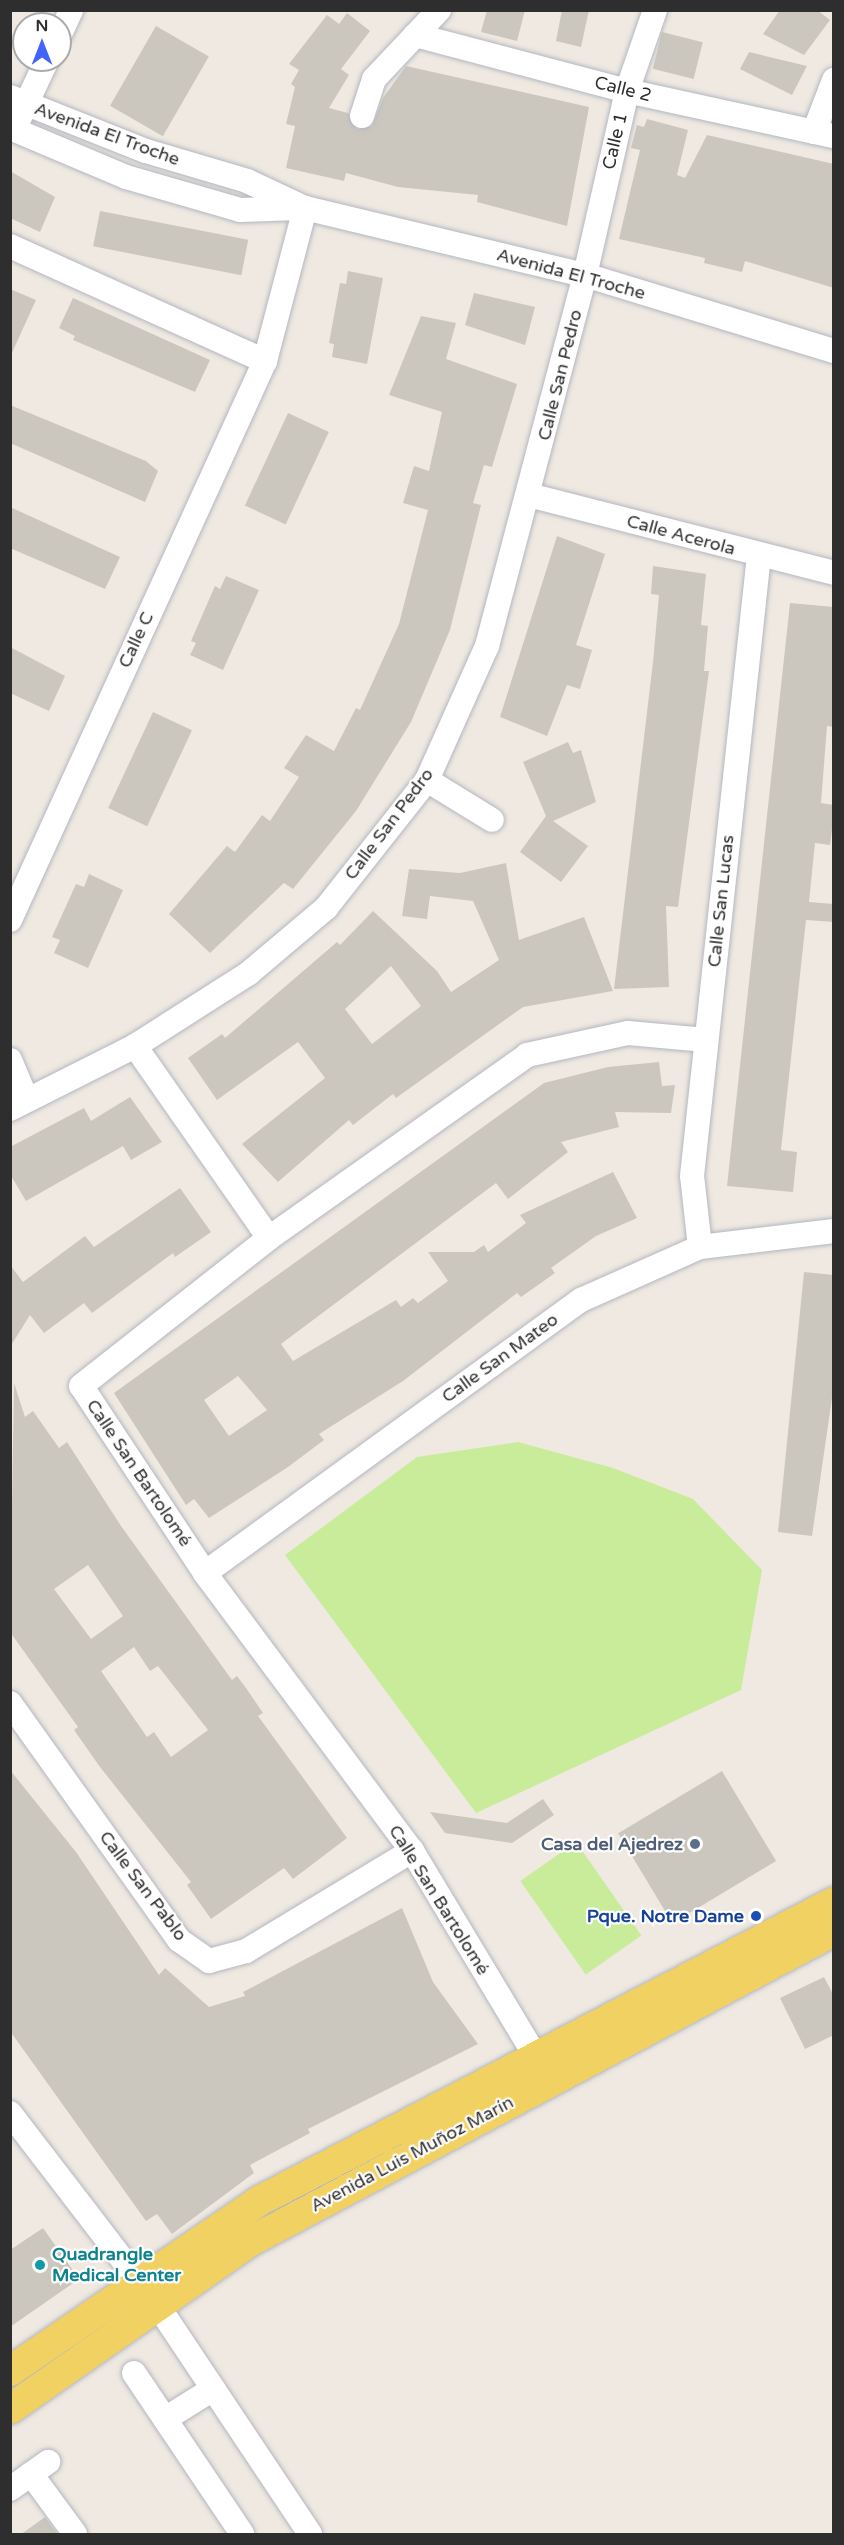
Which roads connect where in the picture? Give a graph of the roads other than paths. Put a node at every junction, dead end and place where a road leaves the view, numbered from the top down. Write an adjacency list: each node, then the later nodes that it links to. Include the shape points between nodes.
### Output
1 (439, 10): 3 (street)
2 (655, 10): 6 (street, Calle 1)
3 (415, 35): 6 (street, Calle 2); 8 (street, via 375,79)
4 (38, 72): 7 (street)
5 (834, 80): 10 (street)
6 (627, 91): 10 (street, Calle 2); 13 (street, Calle 1)
7 (18, 100): 9 (street); 11 (street, Avenida El Troche, via 146,151 247,181)
8 (362, 116)
9 (12, 129): 11 (street, Avenida El Troche, via 126,177 240,210)
10 (824, 134)
11 (305, 208): 13 (street, Avenida El Troche); 15 (street, Calle C)
12 (10, 246): 15 (street)
13 (585, 275): 14 (street, Avenida El Troche); 16 (street, Calle San Pedro)
14 (834, 351)
15 (265, 361): 21 (street, Calle C)
16 (529, 495): 17 (street, Calle Acerola); 19 (street, Calle San Pedro, via 487,646)
17 (759, 555): 18 (street, Calle Acerola); 23 (street, Calle San Lucas)
18 (834, 573)
19 (427, 780): 20 (street); 24 (street, Calle San Pedro, via 326,908 249,973)
20 (492, 820)
21 (20, 867): 22 (street, Calle C)
22 (10, 920)
23 (706, 1040): 28 (street, Calle San Bartolomé, via 628,1033 527,1055); 29 (street, Calle San Lucas, via 692,1176)
24 (135, 1046): 26 (street, Calle San Pedro); 28 (street)
25 (10, 1060): 26 (street)
26 (19, 1105)
27 (834, 1231): 29 (street, Calle San Mateo)
28 (269, 1238): 30 (street, Calle San Bartolomé, via 81,1386)
29 (700, 1246): 30 (street, Calle San Mateo, via 580,1300)
30 (205, 1573): 32 (street, Calle San Bartolomé)
31 (10, 1703): 32 (street, Calle San Pablo, via 179,1940 209,1961 246,1951)
32 (412, 1851): 35 (street, Calle San Bartolomé)
33 (834, 1902): 35 (main road, Avenida Luis Muñoz Marín)
34 (834, 1931): 36 (main road, Avenida Luis Muñoz Marín)
35 (534, 2056): 36 (street, Calle San Bartolomé); 38 (main road, Avenida Luis Muñoz Marín, via 259,2201)
36 (550, 2081): 39 (main road, Avenida Luis Muñoz Marín, via 251,2241)
37 (10, 2113): 38 (street)
38 (139, 2279): 39 (street); 40 (main road, Avenida Luis Muñoz Marín)
39 (158, 2306): 42 (street); 43 (main road, Avenida Luis Muñoz Marín)
40 (10, 2371)
41 (134, 2373): 44 (street)
42 (213, 2389): 44 (street); 46 (street)
43 (10, 2409)
44 (165, 2419): 48 (street)
45 (10, 2489): 47 (street, via 40,2468)
46 (305, 2533)
47 (75, 2535)
48 (242, 2535)

